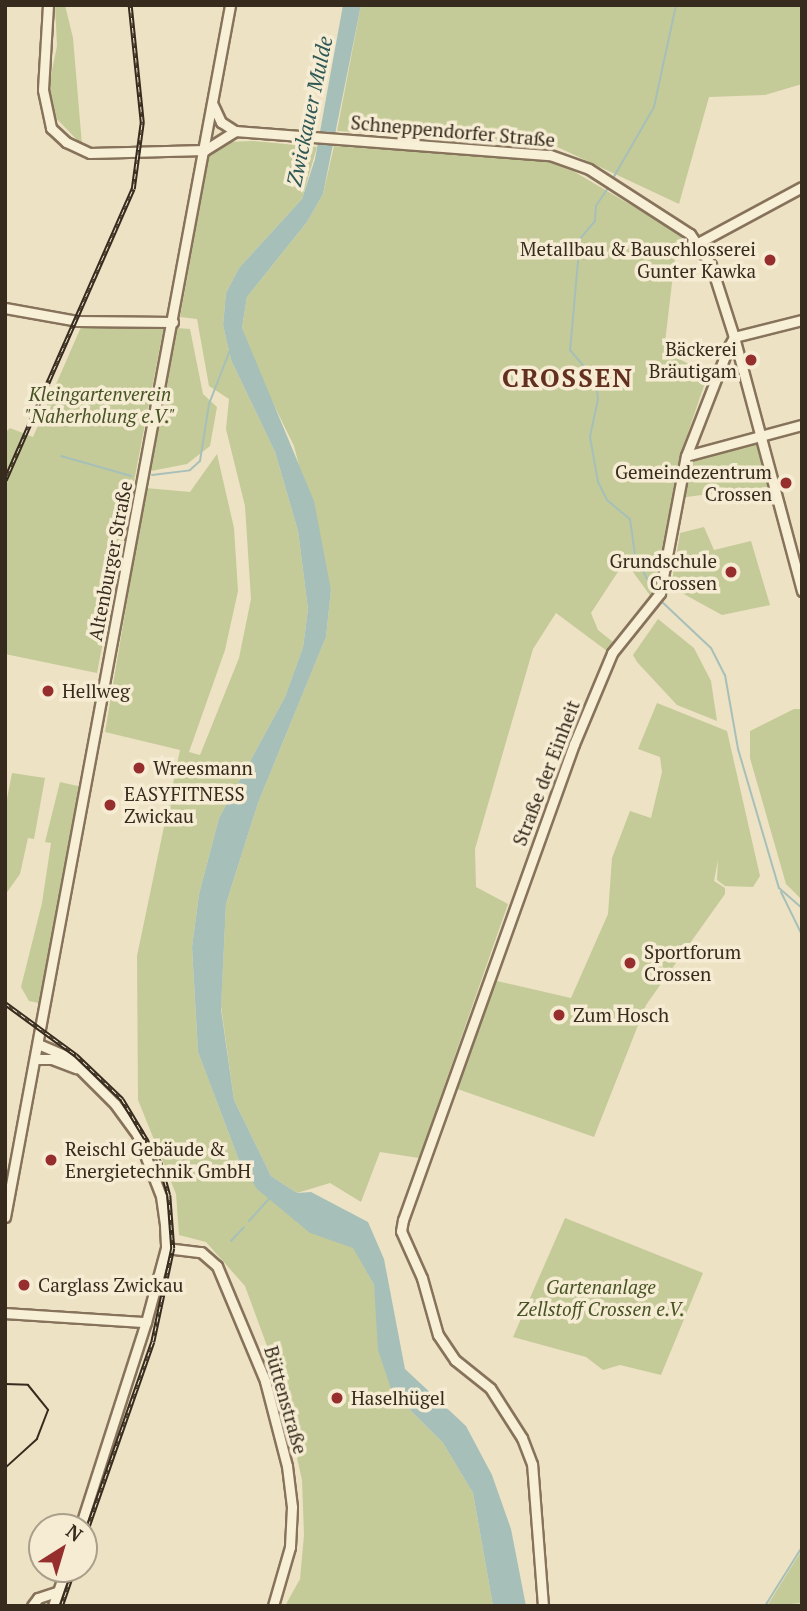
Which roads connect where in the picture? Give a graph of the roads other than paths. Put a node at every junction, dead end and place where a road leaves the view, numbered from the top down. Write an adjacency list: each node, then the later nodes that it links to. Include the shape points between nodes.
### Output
1 (48, 5): 5 (street, via 43,90 51,128 66,142 90,153)
2 (230, 5): 3 (street, Altenburger Straße)
3 (212, 104): 4 (street, via 221,122); 5 (street, Altenburger Straße)
4 (235, 131): 5 (street); 7 (street, Schneppendorfer Straße, via 550,155 589,169)
5 (205, 150): 10 (street, Altenburger Straße)
6 (802, 187): 7 (street)
7 (698, 243): 11 (street, Schneppendorfer Straße, via 711,265)
8 (5, 308): 10 (street, via 76,321)
9 (802, 320): 11 (street)
10 (173, 322): 16 (street, Altenburger Straße)
11 (734, 337): 13 (street, Schneppendorfer Straße); 14 (street, Straße der Einheit)
12 (802, 425): 13 (street)
13 (760, 438): 14 (street); 15 (street, Schneppendorfer Straße)
14 (686, 456): 29 (street, Straße der Einheit, via 660,593 612,653 574,744 486,977 401,1231 422,1278 438,1335 455,1360 490,1388 522,1438 532,1464)
15 (802, 591)
16 (38, 1044): 17 (street, Altenburger Straße); 18 (street, via 68,1057)
17 (35, 1059): 18 (street, via 66,1063); 19 (street, Altenburger Straße)
18 (86, 1074): 20 (street, via 136,1135 151,1166 161,1196)
19 (5, 1217)
20 (166, 1248): 22 (street); 28 (street, Büttenstraße, via 201,1252 217,1266 265,1381 287,1466 292,1507 290,1548)
21 (5, 1313): 22 (street)
22 (146, 1322): 23 (street)
23 (85, 1513)
24 (61, 1583): 25 (street)
25 (57, 1592): 26 (street, via 38,1598); 27 (street)
26 (32, 1606)
27 (53, 1606)
28 (273, 1606)
29 (543, 1606)

